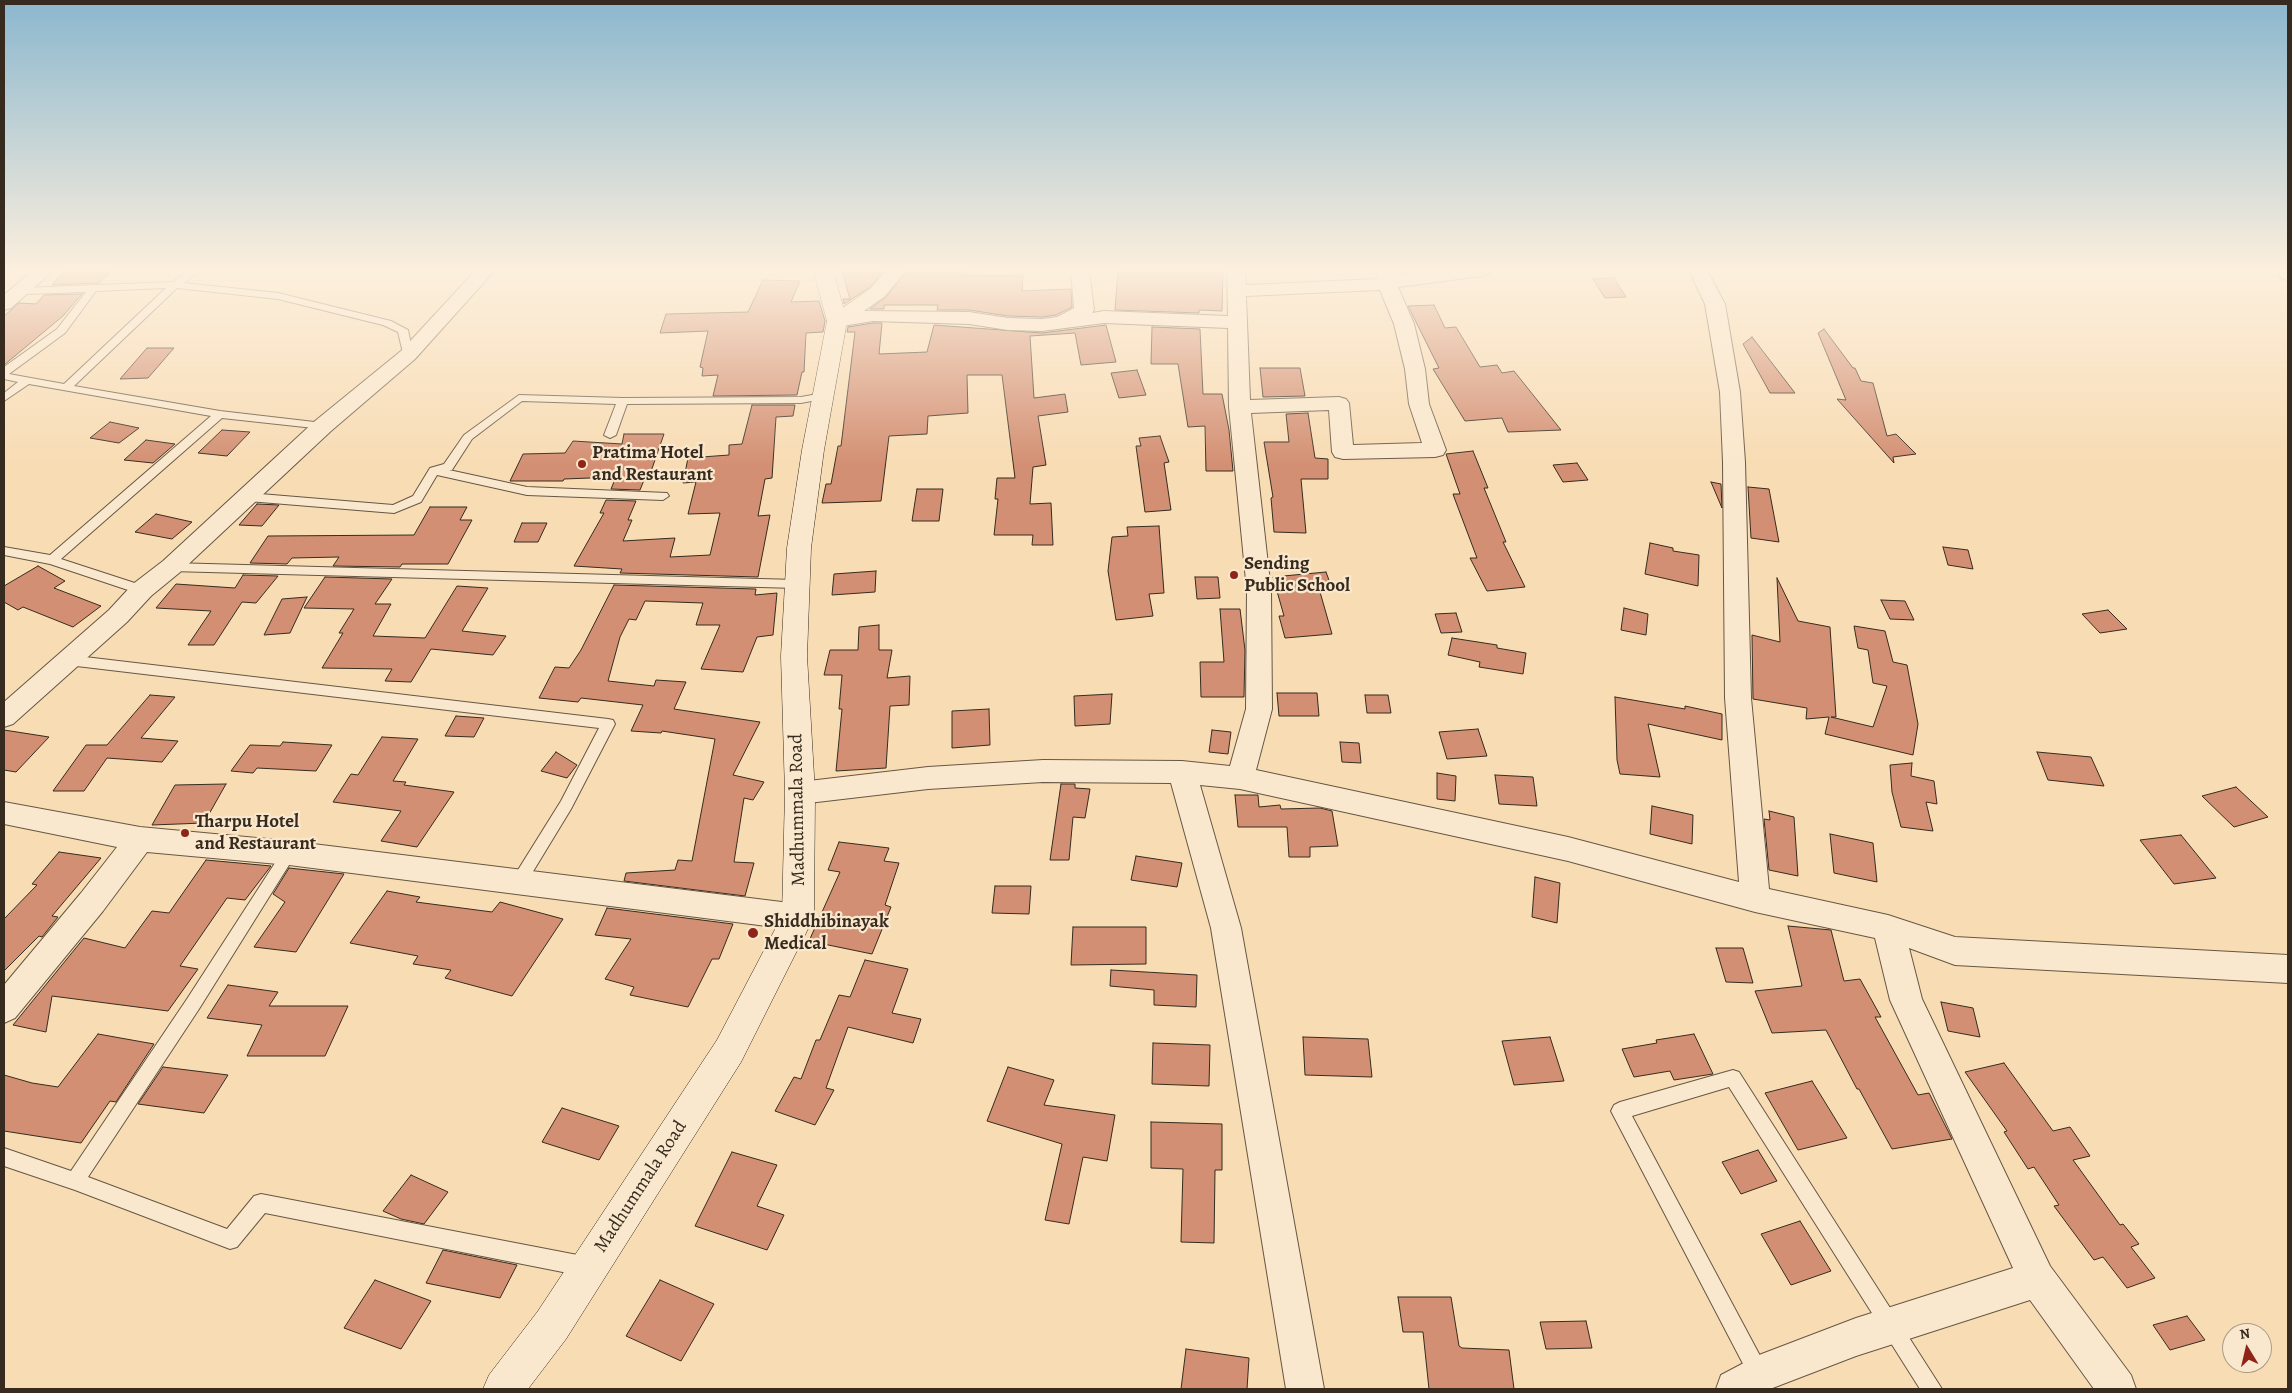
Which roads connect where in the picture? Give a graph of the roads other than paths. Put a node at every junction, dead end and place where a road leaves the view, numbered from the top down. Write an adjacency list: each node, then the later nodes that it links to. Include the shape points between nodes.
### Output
1 (55, 335): 10 (lane)
2 (122, 335): 13 (lane)
3 (404, 335): 9 (lane)
4 (426, 335): 9 (street)
5 (834, 335): 14 (street, Madhummala Road)
6 (1237, 335): 17 (street)
7 (1407, 335): 17 (street, via 1419,404 1435,450 1343,452 1339,403)
8 (1720, 335): 38 (street, via 1730,392 1738,698)
9 (408, 355): 19 (street)
10 (4, 372)
11 (4, 376): 12 (lane)
12 (26, 381): 13 (lane); 15 (lane)
13 (66, 388): 18 (lane)
14 (822, 396): 16 (lane, via 801,400); 27 (street, Madhummala Road, via 799,548)
15 (4, 398)
16 (623, 402): 20 (lane); 21 (lane, via 519,398 468,436 448,467)
17 (1240, 407): 32 (street, via 1259,591 1259,710)
18 (220, 414): 19 (lane); 25 (lane)
19 (323, 426): 23 (street)
20 (610, 435)
21 (434, 472): 22 (lane, via 527,491); 23 (lane, via 417,499 394,509)
22 (663, 496)
23 (248, 497): 26 (street)
24 (4, 551): 25 (lane)
25 (52, 560): 28 (lane)
26 (171, 567): 27 (lane); 28 (street)
27 (797, 584): 33 (street, Madhummala Road, via 794,656)
28 (142, 590): 29 (street)
29 (68, 660): 30 (street); 37 (lane, via 608,724 566,805)
30 (4, 717)
31 (1182, 772): 32 (street); 33 (street, via 1043,771 928,778); 50 (street, via 1226,928)
32 (1240, 778): 38 (street, via 1568,849)
33 (800, 793): 39 (street, Madhummala Road)
34 (4, 813): 35 (street)
35 (140, 839): 36 (street); 42 (street)
36 (289, 853): 37 (street); 44 (lane)
37 (518, 883): 39 (street)
38 (1755, 899): 40 (street)
39 (798, 917): 45 (street, Madhummala Road, via 729,1051)
40 (1888, 928): 41 (street, via 1955,951); 46 (street, via 1906,1000)
41 (2288, 969)
42 (4, 1008)
43 (4, 1156): 44 (lane)
44 (75, 1181): 45 (lane, via 230,1240 261,1203)
45 (589, 1267): 49 (street, Madhummala Road, via 552,1325)
46 (2038, 1279): 47 (street); 52 (street)
47 (1893, 1325): 48 (street); 48 (lane, via 1733,1078 1620,1110); 51 (lane)
48 (1747, 1382)
49 (503, 1389)
50 (1305, 1389)
51 (1932, 1389)
52 (2117, 1389)

